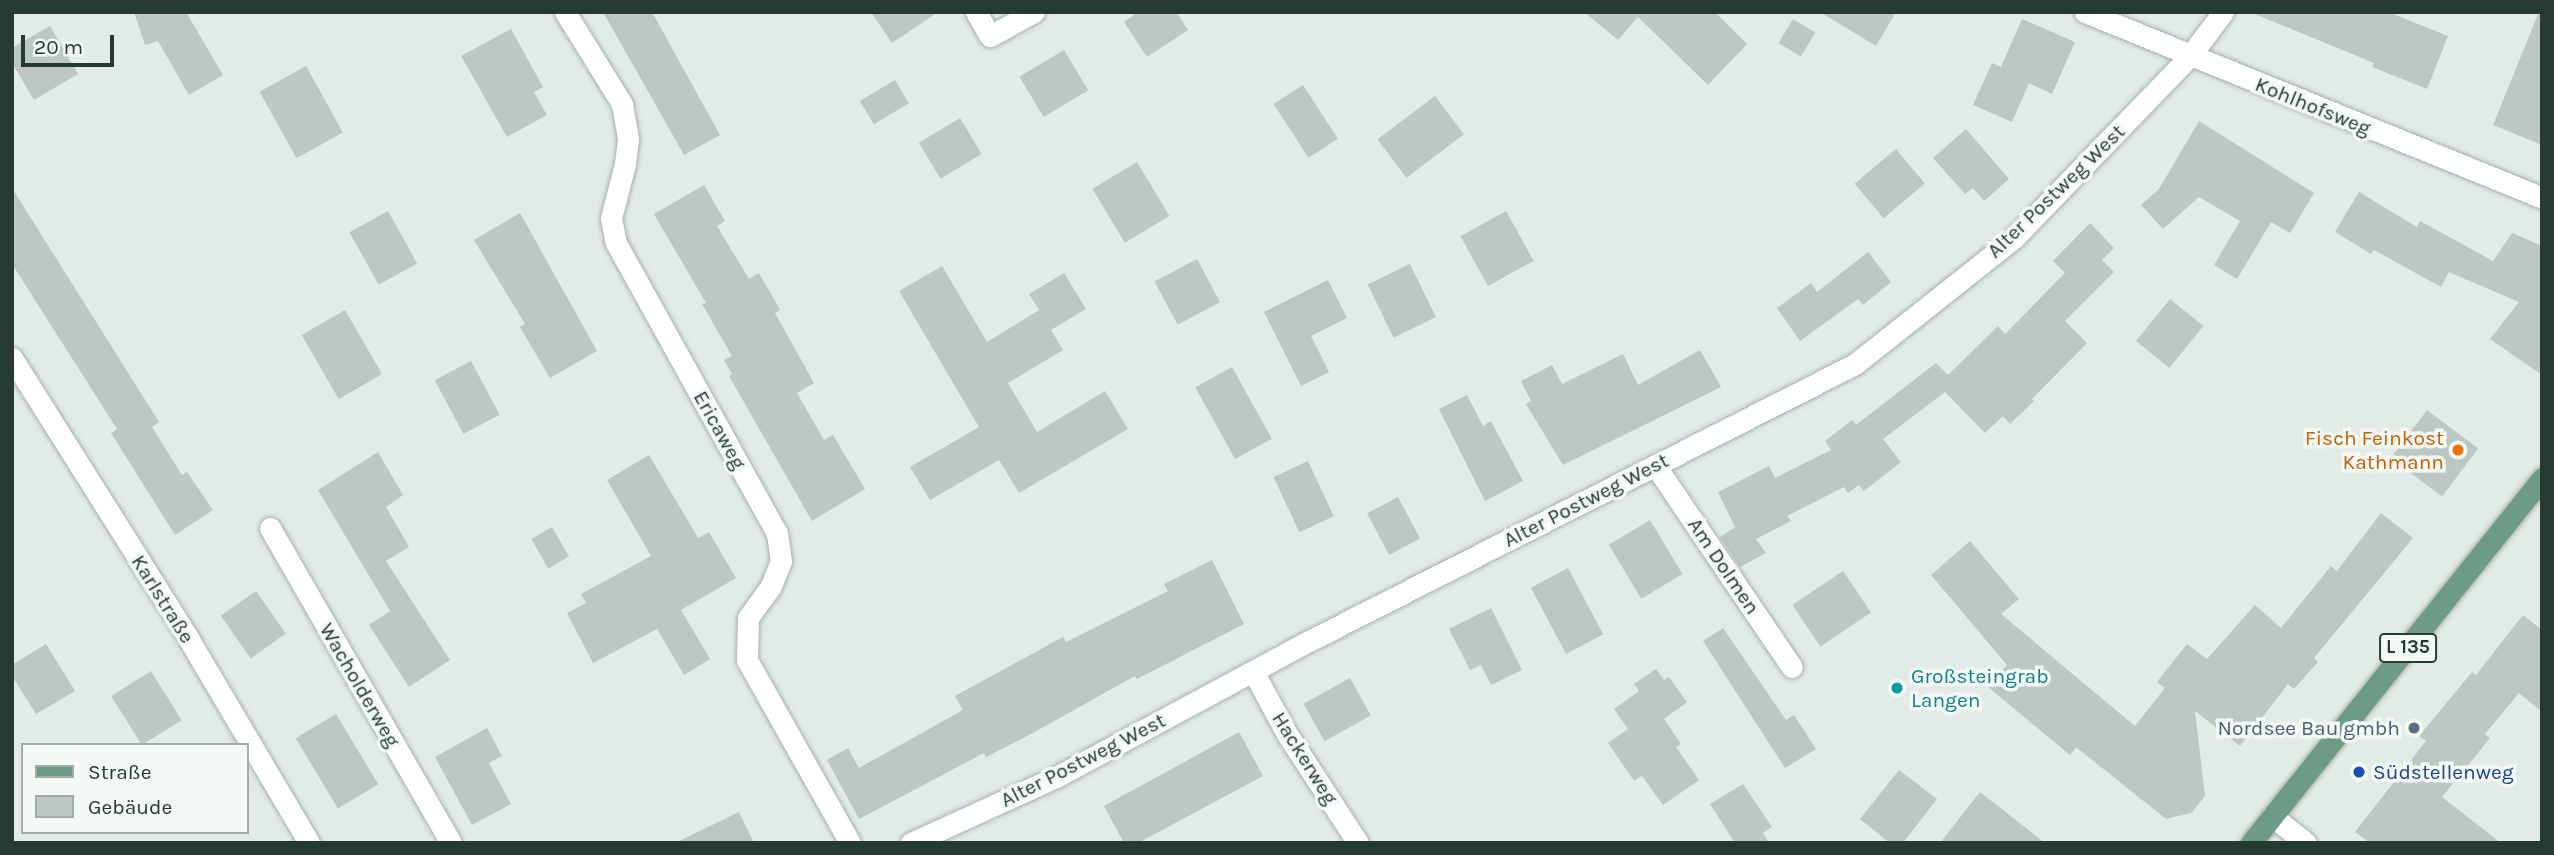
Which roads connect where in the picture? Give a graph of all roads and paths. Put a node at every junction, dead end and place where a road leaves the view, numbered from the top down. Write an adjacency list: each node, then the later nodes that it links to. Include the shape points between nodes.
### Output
1 (565, 12): 17 (street, Ericaweg, via 622,104 628,139 611,218 616,243 777,533 781,562 771,586 748,618 747,660)
2 (976, 12): 3 (street, via 990,37)
3 (1034, 12)
4 (2085, 12): 6 (street, Kohlhofsweg)
5 (2223, 12): 6 (street, Alter Postweg West)
6 (2190, 56): 7 (street, Kohlhofsweg); 9 (street, Alter Postweg West, via 2014,238 1854,364)
7 (2542, 198)
8 (12, 358): 15 (street, Karlstraße, via 188,638)
9 (1656, 465): 12 (street, Am Dolmen); 13 (street, Alter Postweg West)
10 (2542, 478): 14 (main road, L 135)
11 (270, 528): 16 (street, Wacholderweg)
12 (1792, 667)
13 (1254, 673): 18 (street, Alter Postweg West, via 1056,777); 19 (street, Hackerweg, via 1287,734)
14 (2273, 816): 20 (main road, L 135); 21 (street)
15 (309, 843)
16 (450, 843)
17 (850, 843)
18 (911, 843)
19 (1358, 843)
20 (2251, 843)
21 (2306, 843)

